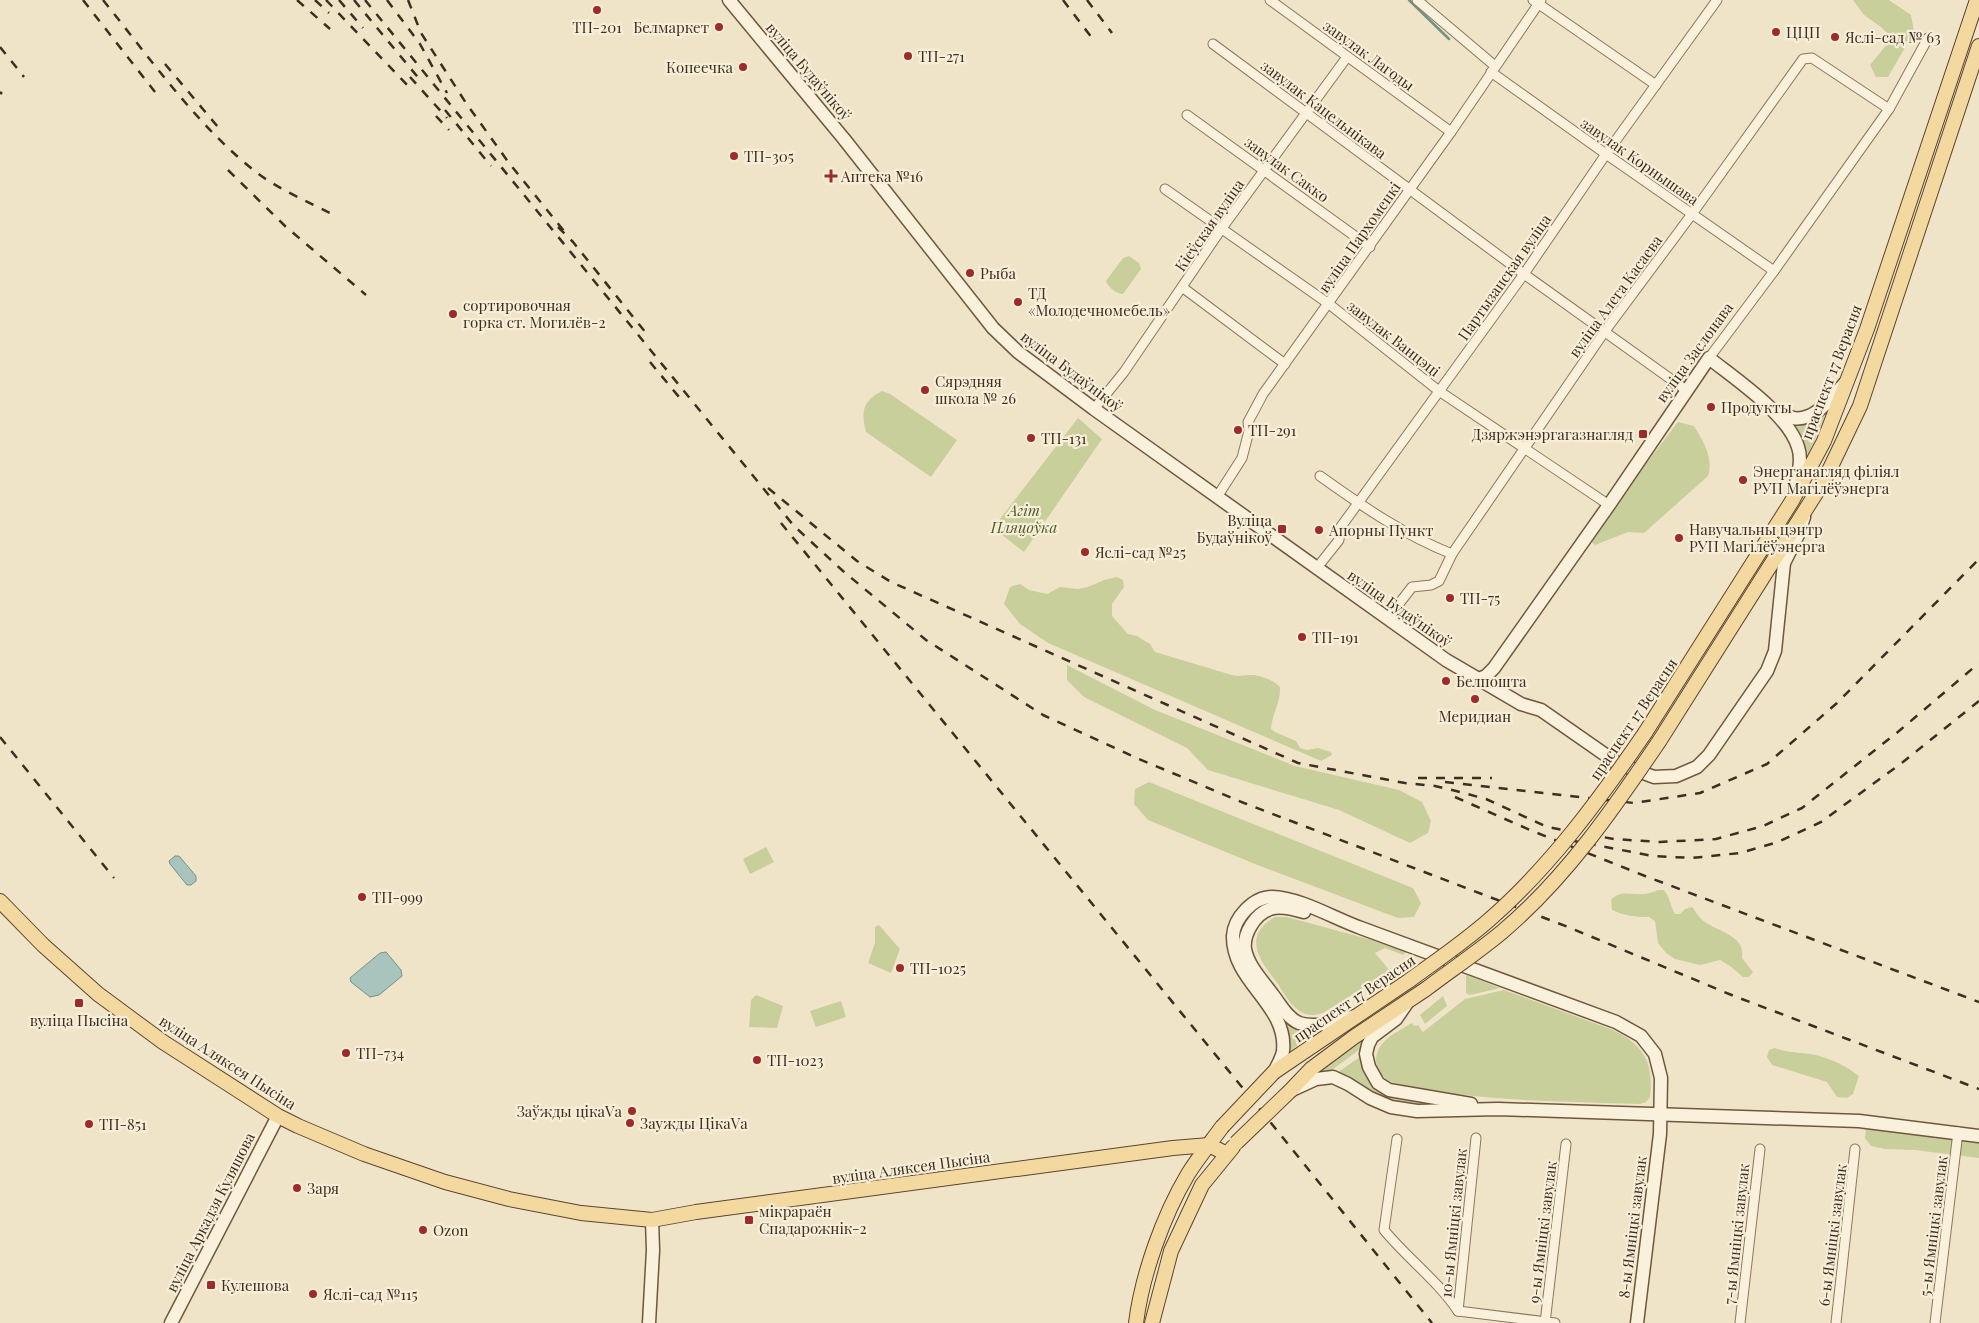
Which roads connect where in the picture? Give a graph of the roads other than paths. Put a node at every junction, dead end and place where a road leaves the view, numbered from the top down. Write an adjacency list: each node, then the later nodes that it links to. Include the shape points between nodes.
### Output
1 (729, 0): 34 (main road, вуліца Будаўнікоў, via 844,139 992,328 1018,352)
2 (1270, 0): 10 (street, завулак Лагоды)
3 (1417, 0): 11 (street, завулак Корнышава)
4 (1717, 0): 12 (street, Партызанская вуліца)
5 (1978, 0): 31 (main road, праспект 17 Верасня)
6 (1537, 1): 11 (street, вуліца Пархоменкі); 12 (street)
7 (1928, 38): 13 (street, вуліца Заслонава)
8 (1213, 44): 14 (street, завулак Кацельнікава)
9 (1979, 46): 42 (main road, via 1860,406 1825,479)
10 (1347, 57): 14 (street, Кіеўская вуліца); 16 (street, завулак Лагоды)
11 (1493, 69): 16 (street, вуліца Пархоменкі); 17 (street, завулак Корнышава)
12 (1656, 85): 17 (street, Партызанская вуліца)
13 (1889, 108): 21 (street, вуліца Алега Касаева, via 1812,58 1803,59); 24 (street, вуліца Заслонава)
14 (1306, 113): 18 (street, Кіеўская вуліца); 20 (street, завулак Кацельнікава)
15 (1187, 115): 18 (street, завулак Сакко)
16 (1451, 132): 20 (street, вуліца Пархоменкі)
17 (1606, 154): 21 (street, завулак Корнышава); 25 (street, Партызанская вуліца)
18 (1265, 170): 22 (street, Кіеўская вуліца); 23 (street, завулак Сакко)
19 (1165, 189): 22 (street, завулак Ванцэці)
20 (1409, 190): 23 (street, вуліца Пархоменкі); 25 (street, завулак Кацельнікава)
21 (1692, 214): 24 (street, завулак Корнышава); 28 (street, вуліца Алега Касаева)
22 (1222, 228): 26 (street, Кіеўская вуліца); 27 (street, завулак Ванцэці)
23 (1370, 246): 27 (street, вуліца Пархоменкі)
24 (1774, 271): 29 (street, вуліца Заслонава)
25 (1524, 274): 28 (street, завулак Кацельнікава); 32 (street, Партызанская вуліца)
26 (1182, 287): 30 (street); 34 (street, Кіеўская вуліца, via 1124,372)
27 (1329, 304): 30 (street, вуліца Пархоменкі); 32 (street, завулак Ванцэці)
28 (1605, 331): 33 (street, завулак Кацельнікава); 36 (street, вуліца Алега Касаева)
29 (1709, 358): 33 (main road, вуліца Заслонава); 35 (main road)
30 (1285, 364): 38 (street, вуліца Пархоменкі, via 1256,406 1248,422 1242,458)
31 (1848, 379): 35 (main road, via 1811,416 1794,418); 39 (main road, праспект 17 Верасня, via 1824,440)
32 (1439, 390): 36 (street, завулак Ванцэці); 40 (street, Партызанская вуліца)
33 (1686, 390): 41 (main road, вуліца Заслонава)
34 (1094, 409): 38 (main road, вуліца Будаўнікоў)
35 (1772, 410): 39 (main road, via 1791,432 1798,448 1799,468)
36 (1525, 449): 41 (street, завулак Ванцэці); 43 (street, вуліца Алега Касаева)
37 (1320, 476): 40 (street)
38 (1217, 497): 44 (main road, вуліца Будаўнікоў)
39 (1792, 501): 50 (main road, праспект 17 Верасня, bridge, via 1604,794 1539,872 1489,920 1410,980)
40 (1357, 503): 43 (street, via 1405,532); 44 (street, Партызанская вуліца, via 1340,528 1339,540)
41 (1609, 505): 46 (main road, вуліца Заслонава, via 1494,668)
42 (1807, 508): 46 (main road, вуліца Будаўнікоў, via 1784,563 1775,651 1767,671 1709,755 1697,767 1676,776 1654,777 1616,763 1542,710 1521,704); 49 (main road, bridge, via 1609,815 1549,886 1503,931)
43 (1452, 554): 45 (street, вуліца Алега Касаева, via 1439,581 1412,587)
44 (1316, 569): 45 (main road, вуліца Будаўнікоў)
45 (1387, 619): 46 (main road, вуліца Будаўнікоў)
46 (1479, 679)
47 (0, 901): 55 (main road, вуліца Аляксея Пысіна, via 43,946 98,994 163,1042)
48 (1340, 921): 50 (main road, via 1290,908 1270,909 1249,928 1245,948 1251,964 1296,1022 1321,1025); 51 (main road, via 1290,899 1269,897 1252,904 1238,917 1233,935 1235,952 1242,969 1277,1017 1281,1029 1283,1052); 54 (main road, 8-ы Ямніцкі завулак, via 1616,1022 1632,1031 1655,1054 1662,1078)
49 (1407, 1003): 52 (main road, via 1311,1069); 53 (main road, via 1396,1019 1372,1037 1368,1045 1368,1067 1378,1083 1390,1090)
50 (1355, 1016): 51 (main road, праспект 17 Верасня)
51 (1274, 1072): 61 (main road, праспект 17 Верасня, bridge)
52 (1290, 1092): 53 (main road, via 1316,1079 1332,1077 1391,1107 1417,1111); 63 (main road, bridge)
53 (1498, 1109): 54 (main road)
54 (1659, 1115): 56 (main road, via 1859,1121); 75 (main road, 8-ы Ямніцкі завулак, via 1660,1134)
55 (278, 1116): 67 (main road, вуліца Аляксея Пысіна, via 364,1154 445,1182 563,1209); 70 (main road, вуліца Аркадзя Куляшова)
56 (1958, 1132): 57 (main road); 78 (street, 5-ы Ямніцкі завулак)
57 (1979, 1136)
58 (1476, 1138): 68 (street, 10-ы Ямніцкі завулак)
59 (1396, 1139): 68 (street, via 1384,1230 1450,1298)
60 (1566, 1144): 69 (street, 9-ы Ямніцкі завулак)
61 (1209, 1145): 62 (main road, вуліца Аляксея Пысіна); 63 (main road); 66 (main road, праспект 17 Верасня)
62 (1173, 1148): 66 (main road, via 1186,1152 1190,1159); 67 (main road, вуліца Аляксея Пысіна)
63 (1232, 1148): 73 (main road, via 1202,1185 1171,1251)
64 (1760, 1149): 76 (street, 7-ы Ямніцкі завулак)
65 (1855, 1149): 77 (street, 6-ы Ямніцкі завулак)
66 (1188, 1173): 72 (main road, праспект 17 Верасня, via 1154,1248)
67 (652, 1220): 71 (main road)
68 (1458, 1311): 69 (street)
69 (1545, 1322): 74 (street)
70 (171, 1323)
71 (650, 1323)
72 (1136, 1323)
73 (1152, 1323)
74 (1554, 1323)
75 (1637, 1323)
76 (1740, 1323)
77 (1836, 1323)
78 (1935, 1323)

